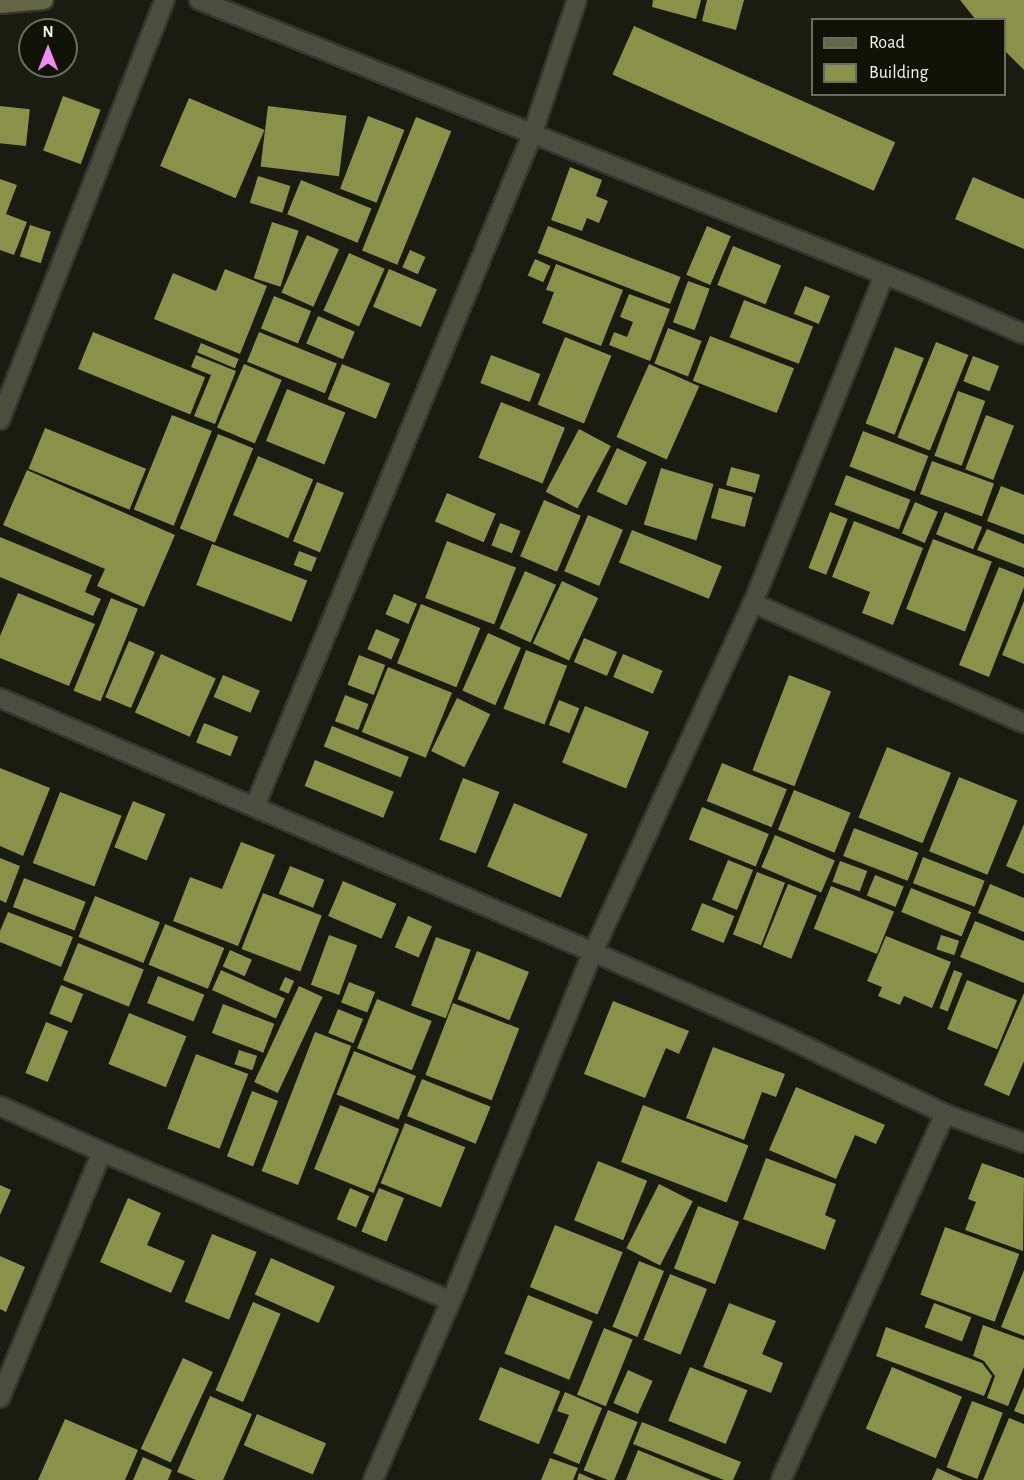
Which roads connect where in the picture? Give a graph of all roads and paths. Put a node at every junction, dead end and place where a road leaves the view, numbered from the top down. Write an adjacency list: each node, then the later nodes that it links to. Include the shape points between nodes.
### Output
1 (44, 0): 5 (main road)
2 (165, 0): 9 (street)
3 (199, 0): 6 (street)
4 (577, 0): 6 (street)
5 (0, 4)
6 (532, 135): 7 (street); 13 (street)
7 (884, 276): 8 (street); 10 (street)
8 (1024, 334)
9 (0, 420)
10 (753, 603): 12 (street); 14 (street)
11 (0, 698): 13 (street)
12 (1024, 723)
13 (255, 806): 14 (street)
14 (593, 952): 16 (street, via 788,1038); 19 (street)
15 (0, 1106): 18 (street)
16 (945, 1114): 17 (street); 22 (street)
17 (1024, 1143)
18 (102, 1152): 19 (street); 20 (street)
19 (451, 1301): 21 (street)
20 (0, 1398)
21 (373, 1480)
22 (781, 1480)

